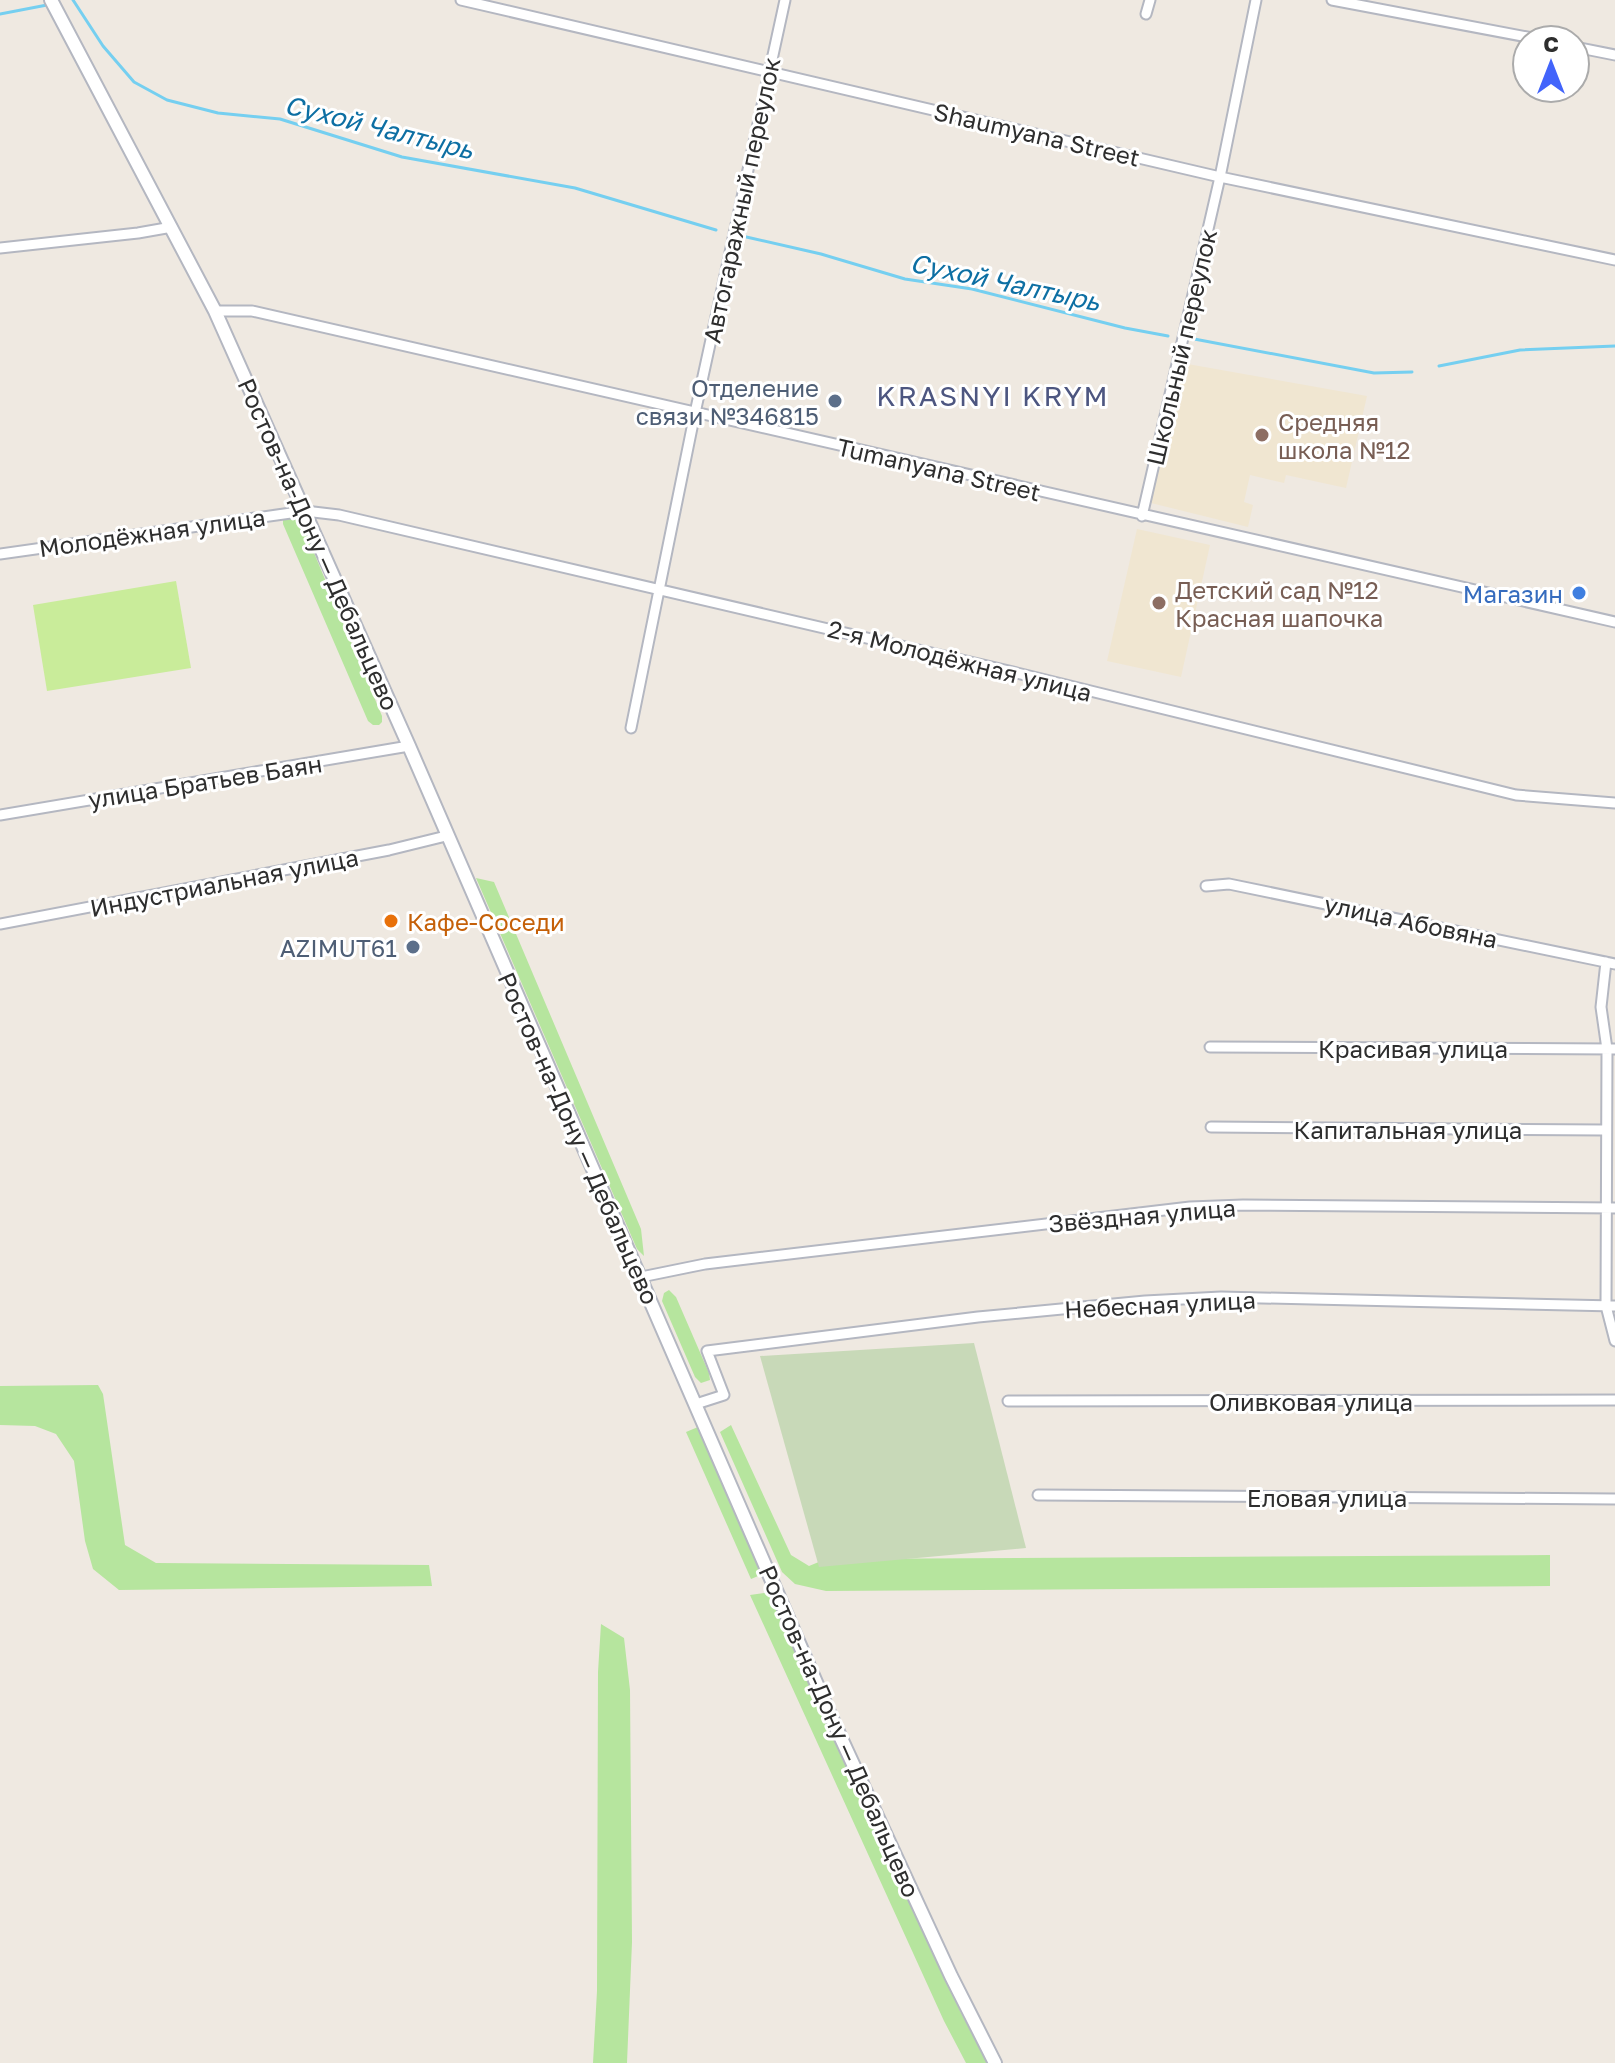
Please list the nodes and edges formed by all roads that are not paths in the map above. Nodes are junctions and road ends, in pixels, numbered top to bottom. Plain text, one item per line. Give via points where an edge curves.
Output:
1 (51, 0) edge
2 (461, 0) edge
3 (785, 0) edge
4 (1150, 0) edge
5 (1256, 0) edge
6 (1332, 0) edge
7 (1146, 14) dead end
8 (1511, 34) edge
9 (1591, 50) edge
10 (1615, 55) edge
11 (769, 72) junction
12 (1220, 177) junction
13 (172, 227) junction
14 (0, 248) edge
15 (1615, 260) edge
16 (215, 311) junction
17 (695, 413) junction
18 (305, 511) junction
19 (1142, 516) junction
20 (0, 554) edge
21 (658, 588) junction
22 (1615, 622) edge
23 (631, 728) dead end
24 (409, 746) junction
25 (1615, 803) edge
26 (0, 815) edge
27 (446, 836) junction
28 (1206, 886) dead end
29 (0, 924) edge
30 (1611, 963) edge
31 (1210, 1047) dead end
32 (1611, 1049) edge
33 (1211, 1127) dead end
34 (1604, 1130) junction
35 (1611, 1208) edge
36 (641, 1277) junction
37 (1610, 1306) edge
38 (1615, 1341) edge
39 (1615, 1400) edge
40 (1008, 1401) dead end
41 (696, 1404) junction
42 (1038, 1495) dead end
43 (1615, 1499) edge
44 (995, 2063) edge

1 - 13 street, Ростов-на-Дону — Дебальцево
2 - 11 street, Shaumyana Street
3 - 11 street, Автогаражный переулок
4 - 7 street
5 - 12 street, Школьный переулок
6 - 8 street
9 - 10 street
11 - 12 street, Shaumyana Street
11 - 17 street, Автогаражный переулок
12 - 15 street, Shaumyana Street
12 - 19 street, Школьный переулок
13 - 14 street
13 - 16 street, Ростов-на-Дону — Дебальцево
16 - 17 street, Tumanyana Street via 252,311
16 - 18 street, Ростов-на-Дону — Дебальцево
17 - 19 street, Tumanyana Street
17 - 21 street, Автогаражный переулок
18 - 20 street, Молодёжная улица
18 - 21 street, 2-я Молодёжная улица
18 - 24 street, Ростов-на-Дону — Дебальцево
19 - 22 street, Tumanyana Street
21 - 23 street, Автогаражный переулок
21 - 25 street, 2-я Молодёжная улица via 1516,795
24 - 26 street, улица Братьев Баян
24 - 27 street, Ростов-на-Дону — Дебальцево
27 - 29 street, Индустриальная улица
27 - 36 street, Ростов-на-Дону — Дебальцево
28 - 30 street, улица Абовяна via 1229,884
30 - 32 street via 1601,1018
31 - 32 street, Красивая улица
32 - 34 street
33 - 34 street, Капитальная улица
34 - 35 street
35 - 36 street, Звёздная улица via 1190,1207 672,1269
35 - 37 street
36 - 41 street, Ростов-на-Дону — Дебальцево
37 - 38 street
37 - 41 street, Небесная улица via 1221,1297 978,1317 707,1351 724,1395
39 - 40 street, Оливковая улица
41 - 44 street, Ростов-на-Дону — Дебальцево via 828,1710
42 - 43 street, Еловая улица

